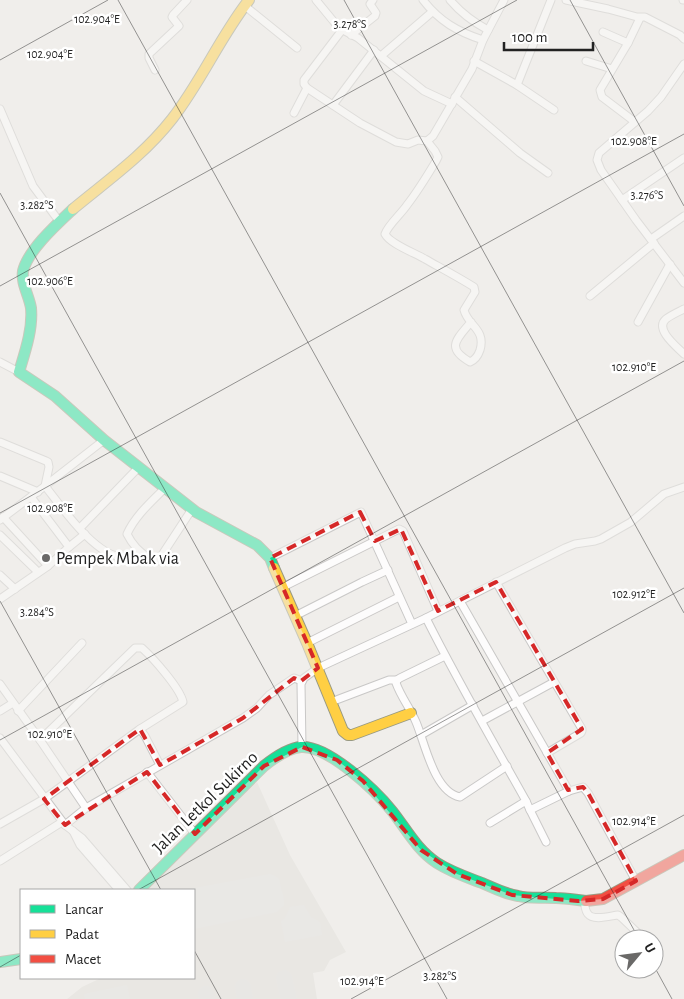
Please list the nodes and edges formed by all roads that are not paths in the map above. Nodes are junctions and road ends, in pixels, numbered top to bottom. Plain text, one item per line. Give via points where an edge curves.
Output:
1 (187, 0) edge
2 (318, 0) edge
3 (373, 0) edge
4 (423, 0) edge
5 (450, 0) edge
6 (504, 0) edge
7 (551, 0) edge
8 (566, 0) edge
9 (576, 1) edge
10 (247, 3) edge
11 (432, 12) junction
12 (640, 18) junction
13 (342, 30) junction
14 (488, 30) junction
15 (603, 32) dead end
16 (351, 35) junction
17 (684, 39) edge
18 (483, 40) junction
19 (628, 43) junction
20 (297, 48) dead end
21 (374, 50) junction
22 (381, 56) junction
23 (474, 61) junction
24 (586, 61) dead end
25 (684, 64) edge
26 (612, 68) junction
27 (155, 70) dead end
28 (517, 85) junction
29 (307, 88) junction
30 (454, 101) junction
31 (333, 105) junction
32 (0, 109) edge
33 (554, 110) dead end
34 (294, 113) dead end
35 (635, 122) junction
36 (427, 141) junction
37 (684, 158) edge
38 (548, 173) dead end
39 (622, 200) junction
40 (684, 216) edge
41 (60, 221) junction
42 (652, 241) junction
43 (670, 264) junction
44 (684, 284) edge
45 (590, 296) dead end
46 (684, 309) edge
47 (471, 322) junction
48 (638, 322) dead end
49 (684, 354) edge
50 (0, 362) edge
51 (20, 372) junction
52 (104, 440) junction
53 (0, 442) edge
54 (139, 467) junction
55 (0, 476) edge
56 (45, 486) junction
57 (684, 487) edge
58 (165, 488) junction
59 (38, 492) junction
60 (31, 497) junction
61 (192, 509) junction
62 (0, 510) edge
63 (4, 517) edge
64 (82, 531) junction
65 (0, 535) edge
66 (375, 541) junction
67 (69, 547) junction
68 (137, 550) junction
69 (270, 558) junction
70 (48, 566) junction
71 (388, 570) junction
72 (38, 572) junction
73 (0, 575) edge
74 (496, 582) junction
75 (283, 588) junction
76 (15, 589) junction
77 (400, 597) junction
78 (0, 599) edge
79 (460, 600) junction
80 (438, 611) junction
81 (295, 616) junction
82 (426, 618) junction
83 (412, 624) junction
84 (82, 643) dead end
85 (307, 643) junction
86 (445, 656) junction
87 (318, 668) junction
88 (397, 680) junction
89 (302, 681) junction
90 (554, 682) junction
91 (0, 684) edge
92 (331, 702) junction
93 (518, 702) junction
94 (12, 703) junction
95 (473, 705) junction
96 (0, 711) edge
97 (18, 711) junction
98 (412, 713) junction
99 (482, 721) junction
100 (140, 729) junction
101 (421, 736) junction
102 (0, 738) edge
103 (40, 740) junction
104 (302, 747) junction
105 (547, 753) junction
106 (160, 766) junction
107 (507, 766) junction
108 (147, 772) junction
109 (69, 782) junction
110 (569, 791) junction
111 (44, 799) junction
112 (526, 801) junction
113 (86, 808) junction
114 (530, 810) junction
115 (490, 822) dead end
116 (0, 824) edge
117 (64, 824) junction
118 (72, 831) junction
119 (195, 834) junction
120 (546, 842) dead end
121 (0, 850) edge
122 (684, 855) edge
123 (3, 859) edge
124 (636, 881) junction
125 (118, 889) edge
126 (126, 889) edge
127 (140, 889) edge
128 (584, 901) junction
129 (634, 929) edge
130 (20, 959) edge
131 (0, 962) edge

1 - 27 street via 172,17 179,26 149,54
2 - 13 street
3 - 16 street via 370,4 375,16
4 - 11 street
5 - 14 street via 461,13
6 - 14 street
7 - 28 street
8 - 9 street
9 - 12 street
10 - 20 street
10 - 41 street via 163,130 150,145
11 - 18 street via 457,30
11 - 22 street
12 - 17 street via 645,17
12 - 19 street
13 - 16 street
13 - 29 street via 304,80
14 - 18 street
15 - 19 street
16 - 21 street
18 - 23 street
19 - 26 street
21 - 22 street
21 - 31 street
22 - 30 street via 424,91
23 - 28 street
23 - 30 street
24 - 26 street
25 - 35 street via 661,97
26 - 35 street via 600,88 601,95
28 - 33 street
29 - 31 street
29 - 34 street
30 - 36 street
30 - 38 street
31 - 36 street via 396,142
32 - 41 street via 33,186
35 - 39 street via 597,158 600,170
36 - 47 street via 438,157 420,188 385,234 392,242 474,287 475,292 464,310
37 - 39 street
39 - 42 street
40 - 42 street
41 - 51 street via 36,248 23,270 22,281 31,322
42 - 43 street
42 - 45 street
43 - 44 street
43 - 48 street
46 - 49 street via 662,325
47 - 47 street via 482,340 476,358 470,362 455,349 457,339
50 - 51 street
51 - 52 street via 55,396
52 - 54 street
52 - 56 street
53 - 56 street via 48,462
54 - 58 street
54 - 64 street
55 - 59 street
56 - 59 street
56 - 64 street
57 - 74 street via 664,494 631,522 601,539 574,544
58 - 61 street
58 - 68 street via 129,529 127,534
59 - 60 street
60 - 63 street
60 - 67 street
61 - 68 street via 158,561 152,561
61 - 69 street via 257,545
62 - 63 street
63 - 70 street
64 - 67 street
64 - 68 street via 113,556 126,557
65 - 72 street
66 - 69 street via 360,512
66 - 71 street
66 - 75 street
66 - 80 street via 402,529
67 - 70 street
69 - 75 street
70 - 72 street
71 - 77 street
71 - 81 street
72 - 76 street
73 - 76 street
74 - 79 street
74 - 90 street
75 - 81 street
76 - 78 street
77 - 83 street
77 - 85 street
79 - 80 street
79 - 93 street
80 - 82 street
81 - 85 street
82 - 83 street
82 - 86 street
83 - 87 street
84 - 97 street
85 - 87 street
86 - 88 street
86 - 95 street
87 - 89 street
87 - 92 street
88 - 92 street via 389,680
88 - 98 street
89 - 104 street
89 - 106 street via 294,678 243,718
90 - 93 street
90 - 105 street via 582,731
91 - 94 street
92 - 98 street via 343,731 348,735
93 - 99 street
93 - 105 street
94 - 96 street
94 - 97 street
95 - 99 street
95 - 101 street
97 - 103 street
98 - 101 street
99 - 107 street
100 - 103 street via 183,702 148,653 142,648 135,648
100 - 106 street
100 - 109 street
101 - 107 street via 439,780 457,796 462,796
102 - 111 street
103 - 109 street
104 - 119 street, Jalan Letkol Sukirno via 282,754 264,766
104 - 128 street via 312,748 337,760 363,781 391,810 421,850 441,866 512,895
105 - 110 street
106 - 108 street
107 - 112 street
108 - 113 street
108 - 119 street
109 - 111 street
109 - 113 street
110 - 114 street
110 - 124 street via 583,787 588,793
111 - 116 street
111 - 117 street
112 - 114 street
112 - 115 street
113 - 117 street
114 - 120 street
117 - 118 street
117 - 123 street
118 - 125 street
118 - 126 street via 82,838
119 - 127 street, Jalan Letkol Sukirno
121 - 123 street
122 - 124 street
124 - 128 street via 603,898
128 - 129 street via 586,911 593,918 618,915
130 - 131 street

